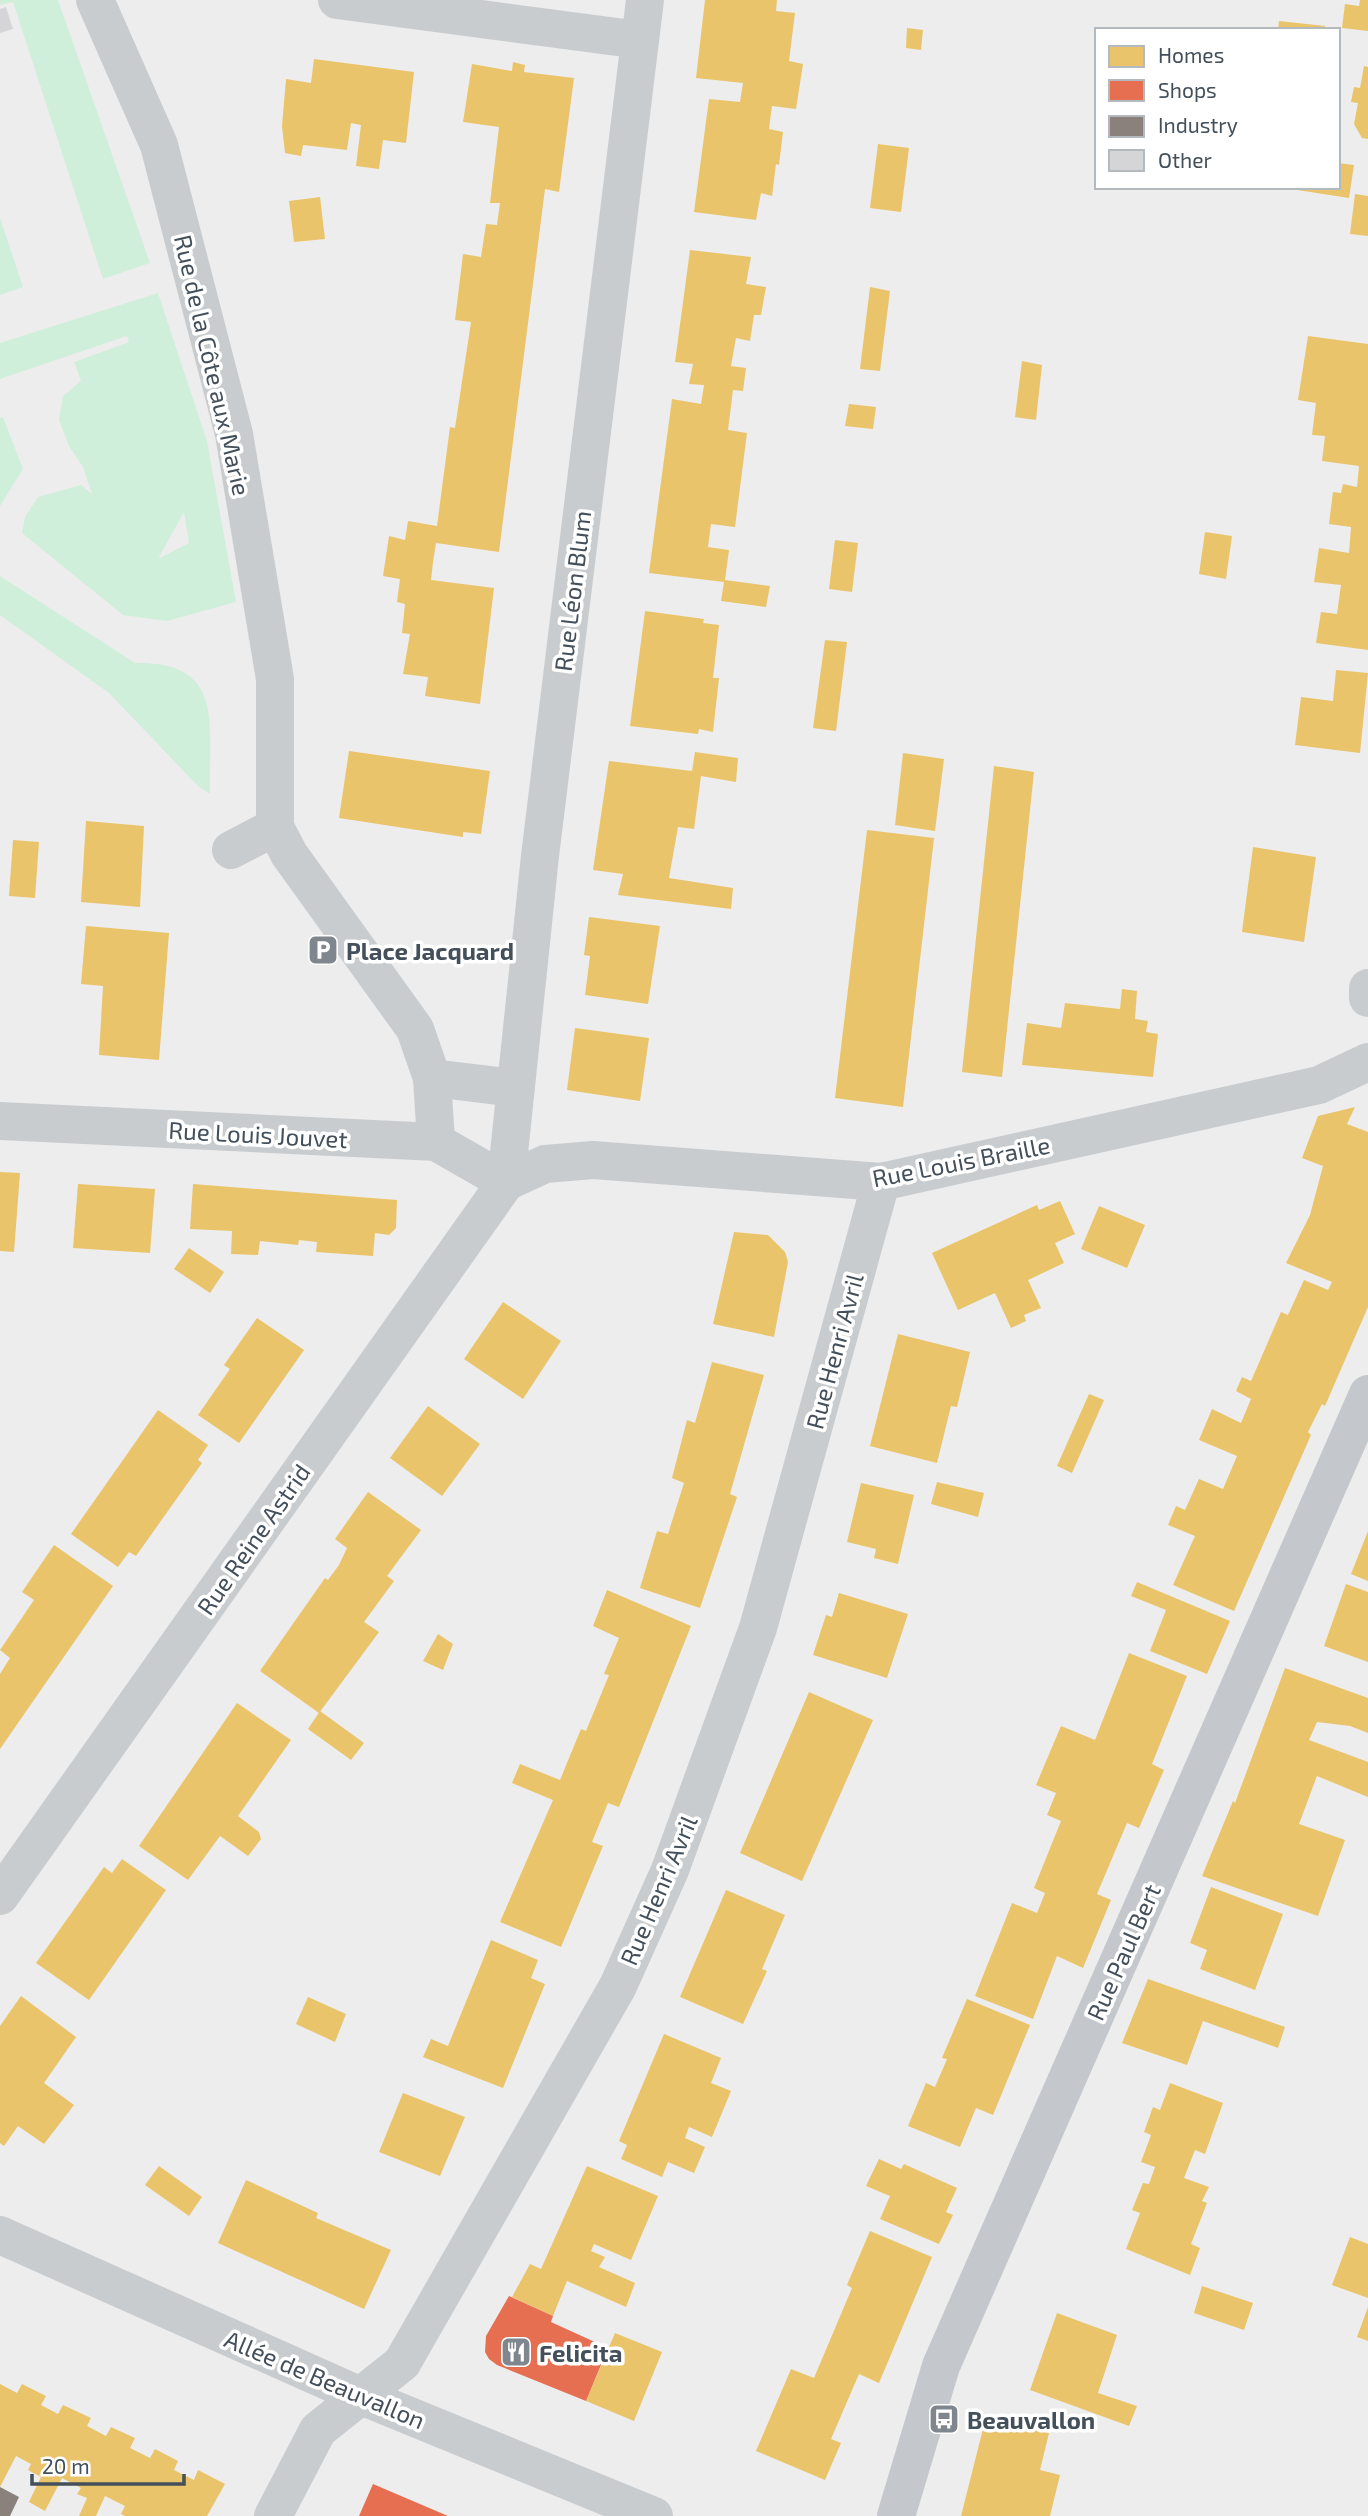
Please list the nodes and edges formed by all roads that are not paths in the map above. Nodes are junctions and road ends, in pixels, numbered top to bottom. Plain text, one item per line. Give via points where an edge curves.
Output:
1 (95, 0) edge
2 (337, 0) edge
3 (645, 0) edge
4 (640, 40) junction
5 (275, 827) junction
6 (232, 850) dead end
7 (1368, 988) edge
8 (1368, 998) edge
9 (1368, 1062) edge
10 (432, 1078) junction
11 (515, 1088) junction
12 (0, 1121) edge
13 (436, 1142) junction
14 (506, 1182) junction
15 (881, 1182) junction
16 (1368, 1394) edge
17 (1358, 1444) edge
18 (0, 1896) edge
19 (0, 2235) edge
20 (361, 2396) junction
21 (273, 2516) edge
22 (654, 2516) edge
23 (896, 2516) edge

1 - 5 street, Rue de la Côte aux Marie via 159,145 234,434 275,679
2 - 4 street
3 - 4 street, Rue Léon Blum
4 - 11 street, Rue Léon Blum
5 - 6 street
5 - 10 street via 289,854 415,1029
7 - 8 street
9 - 15 street, Rue Louis Braille via 1319,1085
10 - 11 street
10 - 13 street
11 - 14 street, Rue Léon Blum
12 - 13 street, Rue Louis Jouvet
13 - 14 street, Rue Louis Jouvet
14 - 15 street, Rue Louis Braille via 545,1164 593,1160
14 - 18 street, Rue Reine Astrid
15 - 20 street, Rue Henri Avril via 758,1628 670,1871 618,1986 402,2363
16 - 17 main road, Rue Paul Bert
17 - 23 main road, Rue Paul Bert via 941,2366
19 - 20 street, Allée de Beauvallon
20 - 21 street, Rue Henri Avril via 318,2430
20 - 22 street, Allée de Beauvallon

